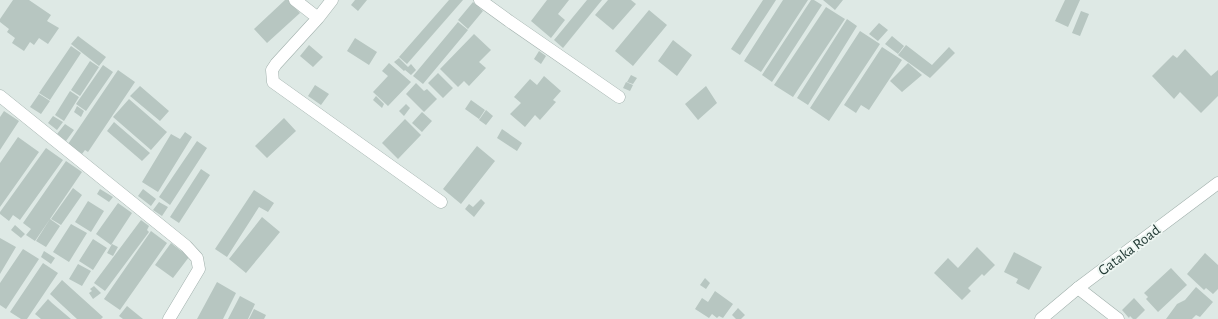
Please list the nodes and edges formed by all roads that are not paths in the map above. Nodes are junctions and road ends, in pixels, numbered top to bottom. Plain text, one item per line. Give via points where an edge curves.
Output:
1 (295, 0) edge
2 (332, 0) edge
3 (480, 0) edge
4 (318, 18) junction
5 (0, 96) edge
6 (619, 97) dead end
7 (1218, 183) edge
8 (441, 202) dead end
9 (1078, 288) junction
10 (169, 319) edge
11 (1041, 319) edge
12 (1118, 319) edge

1 - 4 street
2 - 4 street
3 - 6 street via 508,22
4 - 8 street via 276,64 272,70 273,82
5 - 10 street via 186,246 197,258 199,269
7 - 9 street, Gataka Road
9 - 11 street, Gataka Road
9 - 12 street

